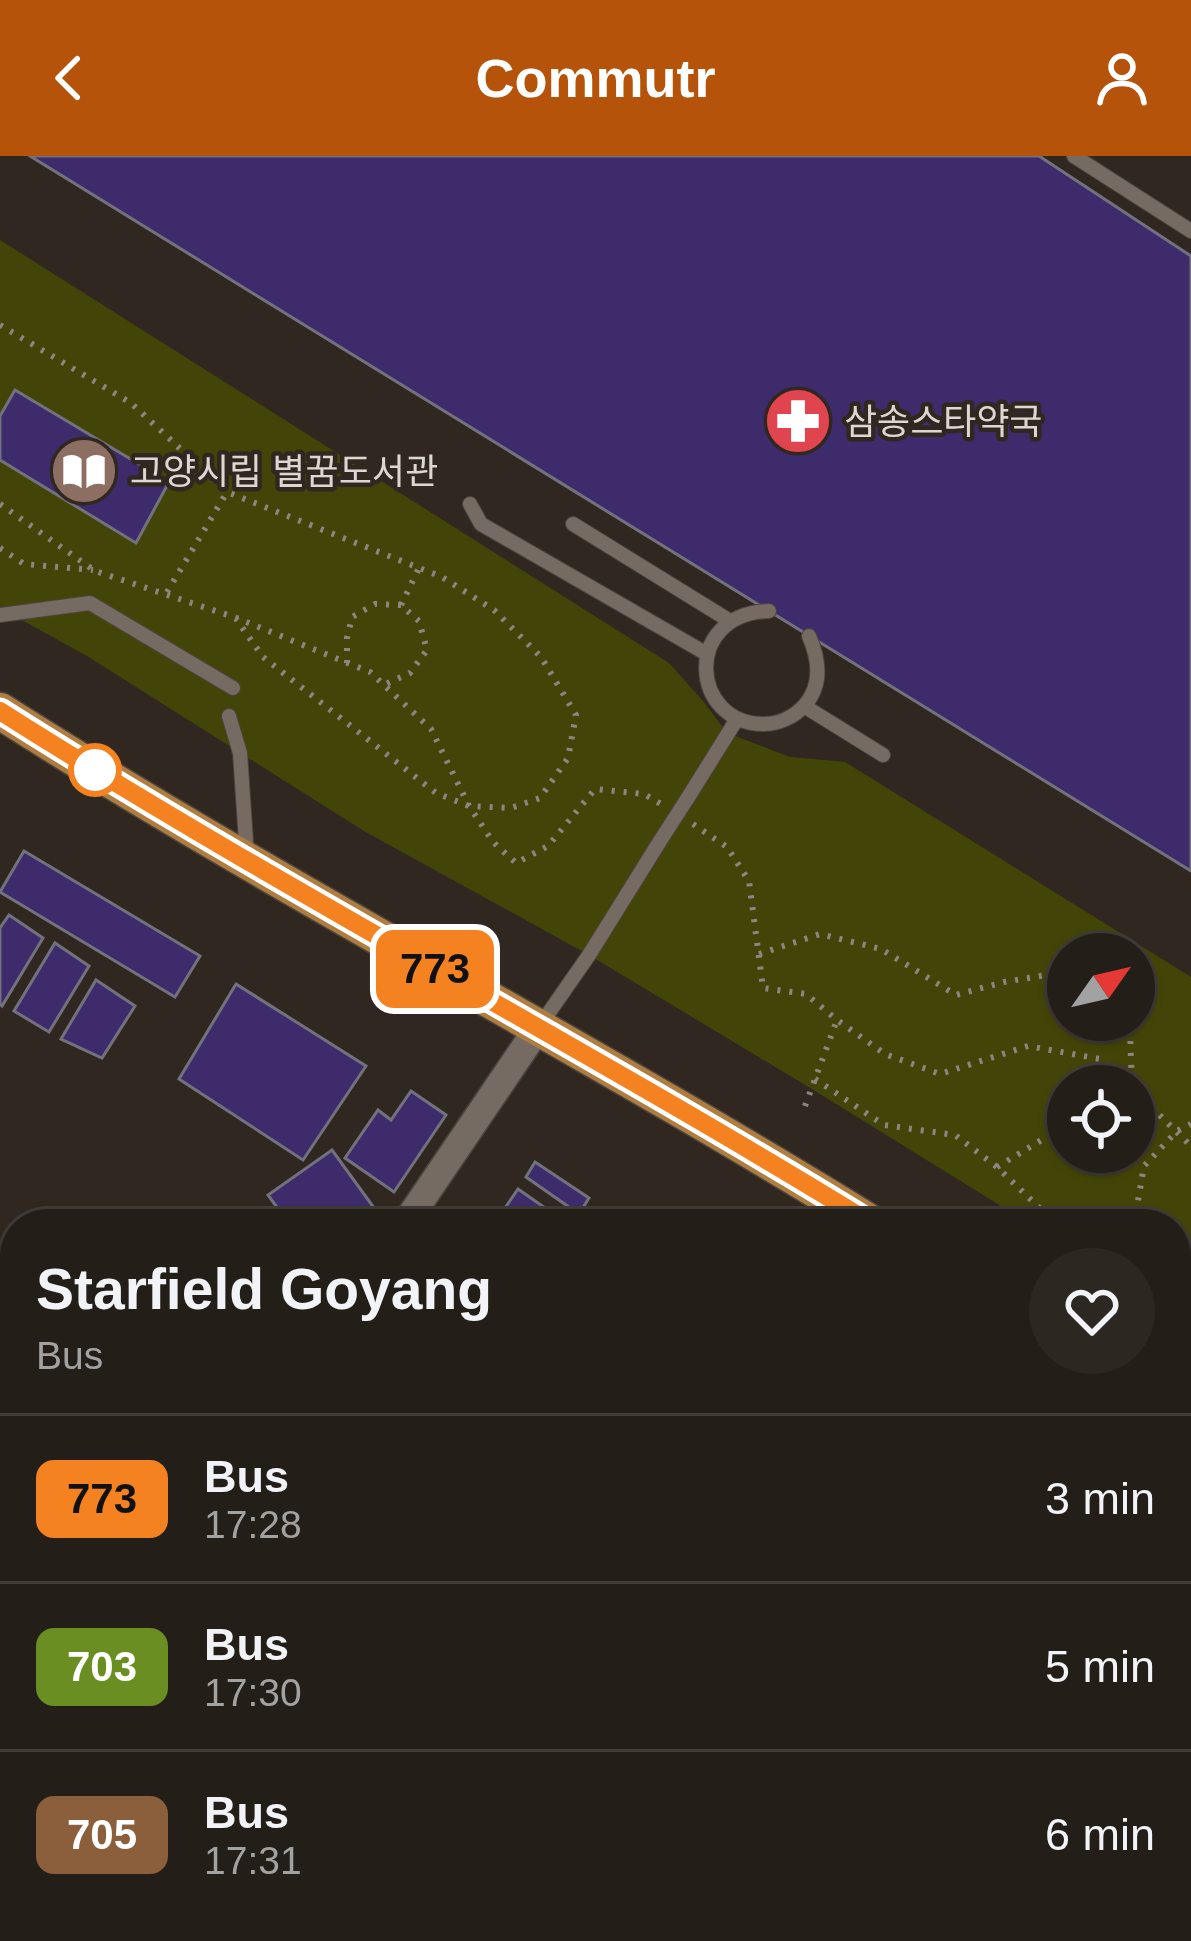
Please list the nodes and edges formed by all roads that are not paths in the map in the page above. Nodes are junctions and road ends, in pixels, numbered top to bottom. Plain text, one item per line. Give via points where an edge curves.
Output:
1 (1074, 156) edge
2 (1191, 231) edge
3 (470, 504) dead end
4 (573, 524) dead end
5 (769, 611) dead end
6 (0, 615) edge
7 (730, 621) junction
8 (809, 636) dead end
9 (707, 654) junction
10 (232, 688) dead end
11 (804, 706) junction
12 (0, 711) edge
13 (229, 716) dead end
14 (737, 719) junction
15 (884, 755) dead end
16 (247, 861) junction
17 (538, 1028) junction
18 (415, 1209) edge
19 (848, 1209) edge

1 - 2 lane
3 - 9 lane via 481,524
4 - 7 lane
5 - 7 lane
6 - 10 lane via 90,602
7 - 9 lane
8 - 11 lane via 818,673
9 - 14 lane via 717,702
11 - 14 lane via 773,724
11 - 15 lane
12 - 16 main road
13 - 16 lane via 240,753
14 - 17 lane, bridge
16 - 17 main road
17 - 18 street
17 - 19 main road

